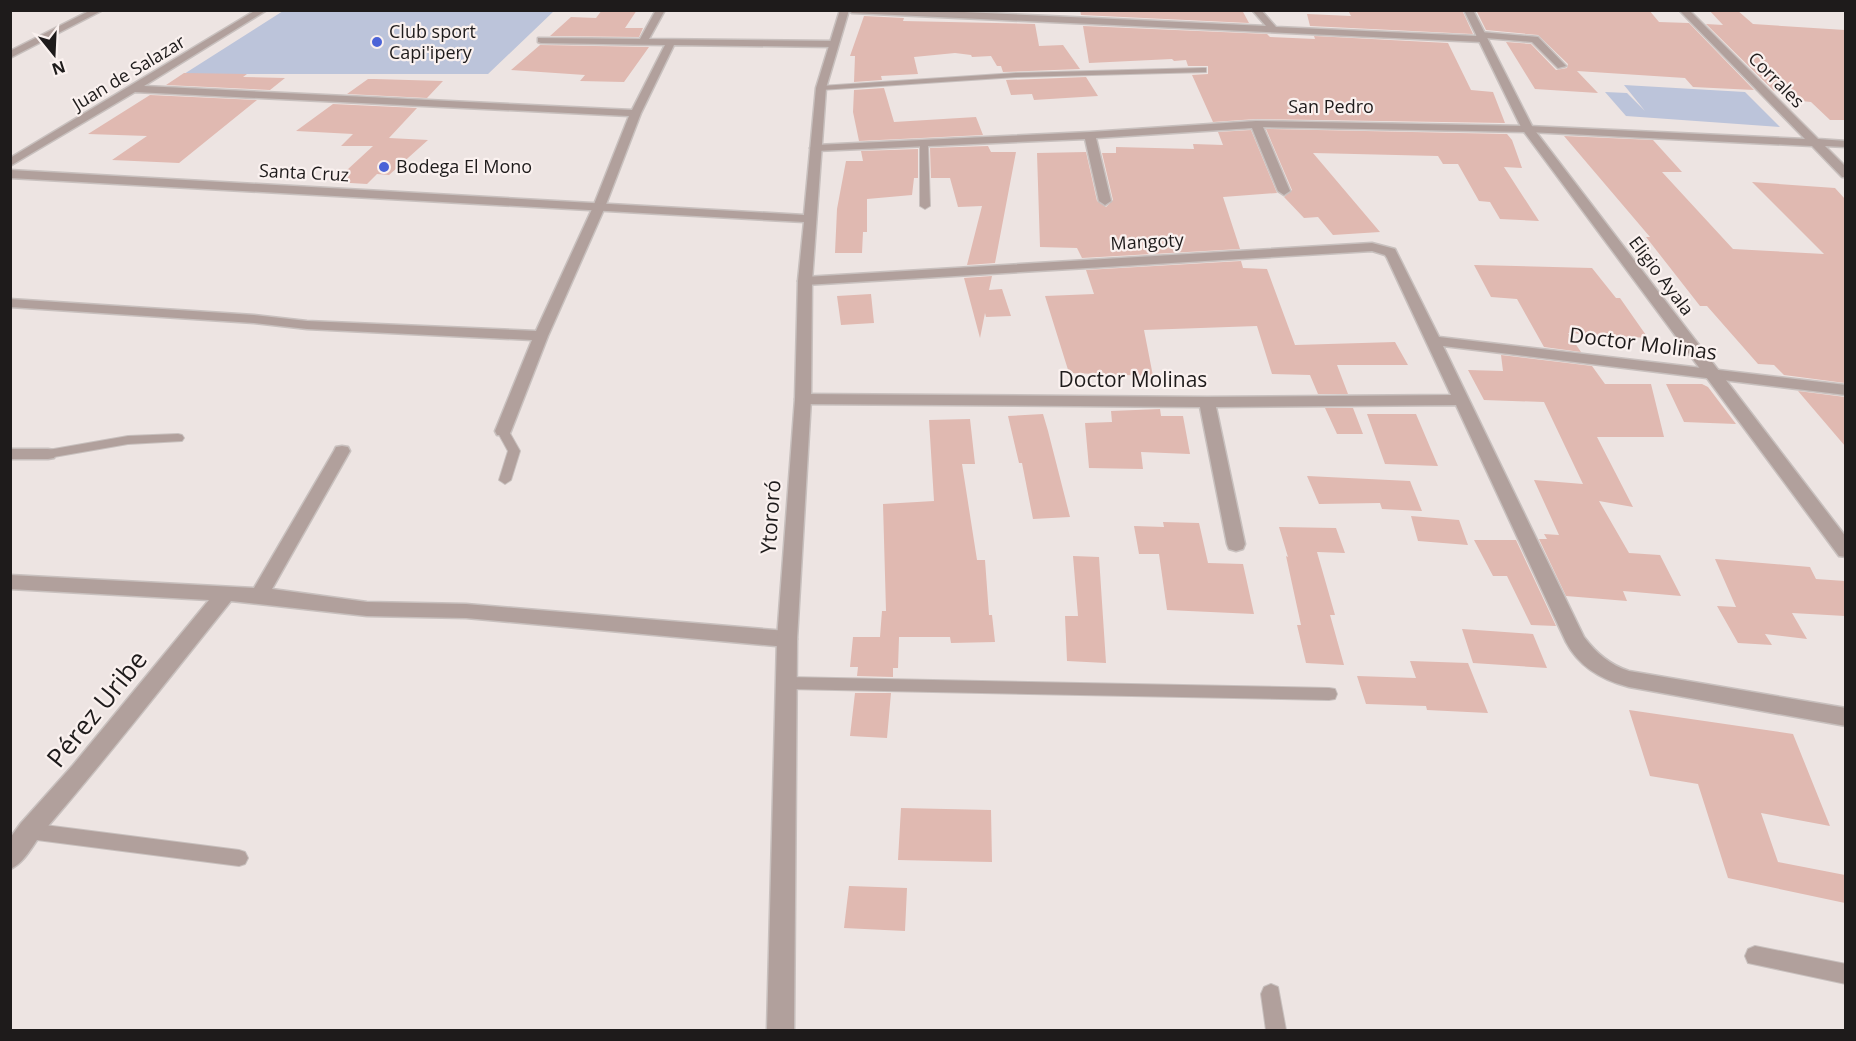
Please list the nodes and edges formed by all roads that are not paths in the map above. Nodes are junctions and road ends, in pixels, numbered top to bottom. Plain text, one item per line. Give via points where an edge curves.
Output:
1 (99, 10) edge
2 (263, 10) edge
3 (661, 10) edge
4 (844, 10) edge
5 (852, 10) edge
6 (1051, 10) edge
7 (1256, 10) edge
8 (1468, 10) edge
9 (1683, 10) edge
10 (1054, 20) junction
11 (1273, 29) junction
12 (1481, 37) junction
13 (541, 40) dead end
14 (643, 41) junction
15 (671, 41) junction
16 (833, 44) junction
17 (10, 55) edge
18 (1561, 66) dead end
19 (1203, 70) dead end
20 (821, 88) junction
21 (136, 89) junction
22 (636, 113) junction
23 (1256, 124) junction
24 (1527, 129) junction
25 (1090, 135) junction
26 (1814, 142) junction
27 (924, 144) junction
28 (1845, 144) edge
29 (816, 148) junction
30 (10, 163) edge
31 (10, 174) edge
32 (1845, 174) edge
33 (1284, 191) dead end
34 (1105, 201) dead end
35 (925, 206) dead end
36 (599, 207) junction
37 (812, 219) junction
38 (805, 281) junction
39 (10, 303) edge
40 (541, 336) junction
41 (1435, 341) junction
42 (1711, 373) junction
43 (1845, 390) edge
44 (803, 399) junction
45 (1463, 400) junction
46 (1207, 402) junction
47 (503, 431) joint
48 (178, 438) dead end
49 (342, 451) dead end
50 (10, 454) edge
51 (48, 454) joint
52 (505, 480) dead end
53 (1236, 544) dead end
54 (1845, 551) edge
55 (10, 582) edge
56 (225, 594) junction
57 (259, 595) junction
58 (787, 639) junction
59 (787, 683) junction
60 (1329, 694) dead end
61 (1845, 717) edge
62 (28, 831) junction
63 (10, 858) edge
64 (239, 858) dead end
65 (1755, 956) dead end
66 (1845, 974) edge
67 (1271, 994) dead end
68 (780, 1030) edge
69 (1276, 1030) edge

1 - 17 street
2 - 21 street, Juan de Salazar
3 - 14 street
4 - 16 street, Ytororó
5 - 10 street
6 - 10 street
7 - 11 street
8 - 12 street, Eligio Ayala
9 - 26 street, Corrales
10 - 11 street
11 - 12 street
12 - 18 street via 1532,38
12 - 24 street, Eligio Ayala
13 - 14 street
14 - 15 street
15 - 16 street
15 - 22 street
16 - 20 street, Ytororó
19 - 20 lane via 1016,75
20 - 29 street, Ytororó
21 - 22 street
21 - 30 street, Juan de Salazar
22 - 36 street
23 - 24 street, San Pedro
23 - 25 street, San Pedro
23 - 33 street
24 - 26 street, San Pedro
24 - 42 street, Eligio Ayala
25 - 27 street, San Pedro
25 - 34 street
26 - 28 street, San Pedro
26 - 32 street, Corrales
27 - 29 street, San Pedro
27 - 35 lane
29 - 37 street, Ytororó
31 - 36 street, Santa Cruz
36 - 37 street, Santa Cruz
36 - 40 street
37 - 38 street, Ytororó
38 - 41 street, Mangoty via 1372,247 1390,252
38 - 44 street, Ytororó
39 - 40 street via 307,325
40 - 47 street
41 - 42 street, Doctor Molinas
41 - 45 street, Mangoty
42 - 43 street, Doctor Molinas
42 - 54 street, Eligio Ayala
44 - 46 street, Doctor Molinas
44 - 58 street, Ytororó
45 - 46 street, Doctor Molinas
45 - 61 street, Mangoty via 1576,642 1589,659 1608,674 1629,679
46 - 53 street
47 - 52 lane via 514,451
48 - 51 lane via 128,440
49 - 57 street
50 - 51 street
55 - 56 street
56 - 57 street
56 - 62 street, Pérez Uribe via 81,772
57 - 58 street via 367,609 466,611
58 - 59 street, Ytororó
59 - 60 lane
59 - 68 street, Ytororó
62 - 63 street, Pérez Uribe
62 - 64 lane
65 - 66 lane
67 - 69 lane

